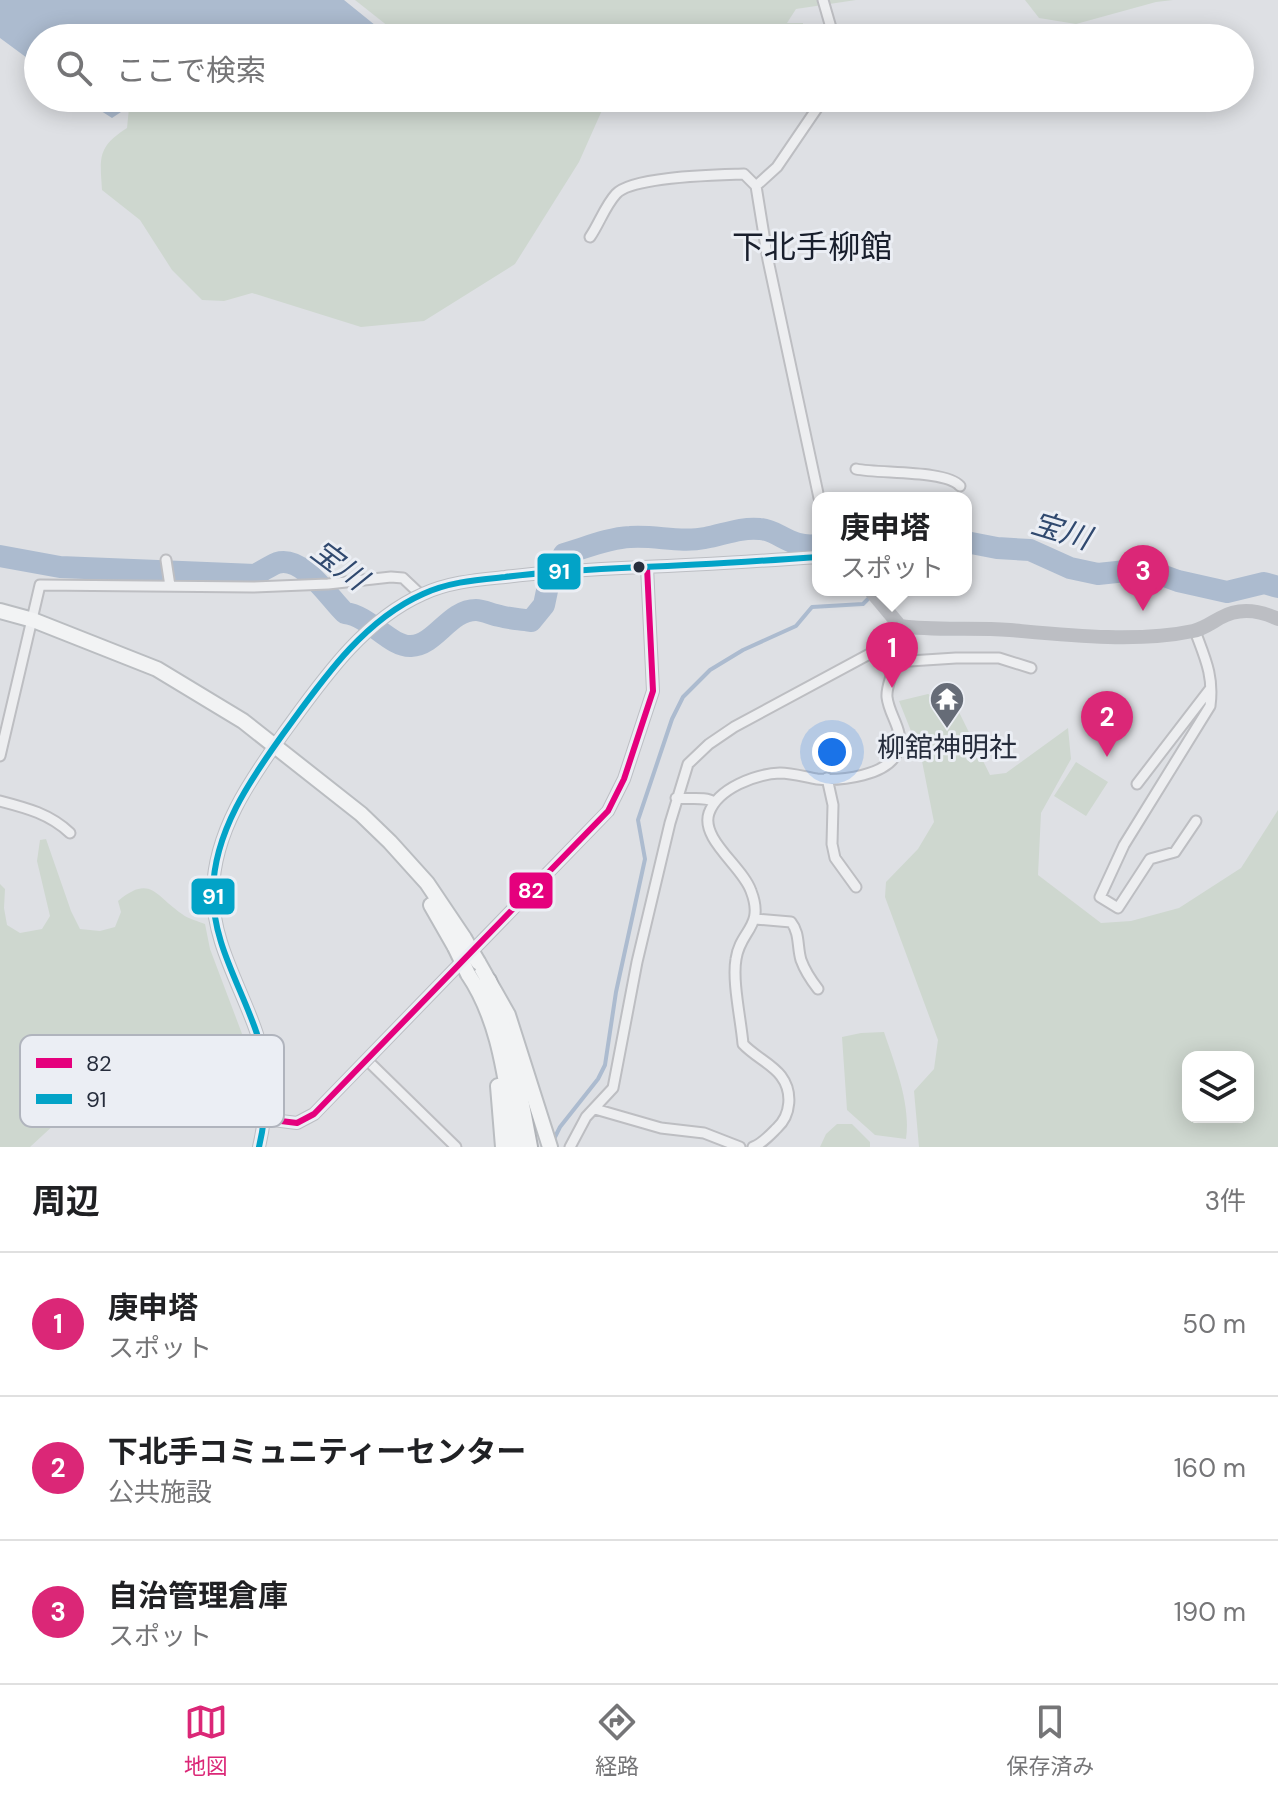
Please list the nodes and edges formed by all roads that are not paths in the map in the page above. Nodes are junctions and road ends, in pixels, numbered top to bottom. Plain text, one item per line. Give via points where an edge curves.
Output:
1 (823, 0) edge
2 (830, 24) edge
3 (814, 112) edge
4 (756, 186) junction
5 (590, 237) dead end
6 (856, 469) dead end
7 (960, 486) dead end
8 (818, 492) edge
9 (812, 557) edge
10 (166, 560) dead end
11 (647, 567) junction
12 (170, 586) junction
13 (421, 595) junction
14 (875, 596) edge
15 (0, 611) edge
16 (1278, 619) edge
17 (33, 620) junction
18 (900, 626) junction
19 (1195, 631) junction
20 (888, 644) junction
21 (894, 662) junction
22 (1031, 668) dead end
23 (1213, 686) junction
24 (275, 745) junction
25 (0, 756) edge
26 (827, 778) junction
27 (1137, 784) dead end
28 (676, 798) junction
29 (0, 801) edge
30 (714, 802) junction
31 (1196, 821) dead end
32 (70, 833) dead end
33 (856, 887) dead end
34 (755, 919) junction
35 (473, 968) junction
36 (488, 981) junction
37 (818, 989) dead end
38 (256, 1035) edge
39 (367, 1060) junction
40 (595, 1109) junction
41 (284, 1123) edge
42 (519, 1126) junction
43 (263, 1127) edge
44 (508, 1145) edge
45 (259, 1147) edge
46 (456, 1147) edge
47 (529, 1147) edge
48 (550, 1147) edge
49 (570, 1147) edge
50 (740, 1147) edge
51 (753, 1147) edge

1 - 2 street
3 - 4 street via 777,167
4 - 5 street via 744,174 636,184 617,192
4 - 8 street
6 - 7 street via 915,474
9 - 11 street
10 - 12 street
11 - 13 street via 456,582
11 - 39 street via 653,691 608,811
12 - 13 street via 403,578
12 - 17 street via 40,585
13 - 24 street via 357,641
14 - 18 street
15 - 17 main road
16 - 19 street via 1241,610
17 - 24 main road via 157,669
17 - 25 street
18 - 19 street via 1049,636
18 - 20 street
19 - 23 street
20 - 21 street
20 - 28 street via 709,744 688,764
21 - 22 street via 999,658
21 - 26 street via 887,700 898,730 898,751 879,770
23 - 27 street
23 - 31 street via 1210,706 1124,845 1100,897 1118,908 1150,859 1175,852
24 - 35 main road, bridge via 335,792 419,889
24 - 38 street via 230,820 214,873 215,918
26 - 30 street via 782,773 756,777
26 - 33 street via 835,858
28 - 30 street
28 - 40 street via 613,1088
29 - 32 street via 36,810
30 - 34 street via 707,817 711,835 751,890
34 - 37 street via 791,922 800,958
34 - 51 street via 736,956 743,1044 781,1075 789,1107 781,1124
35 - 36 main road
35 - 42 main road
35 - 44 main road
36 - 42 highway via 513,1062
36 - 48 main road via 508,1015
39 - 41 street via 304,1121
39 - 46 street
40 - 49 street
40 - 50 street via 661,1128 704,1133
42 - 44 main road
42 - 47 highway
43 - 45 street

